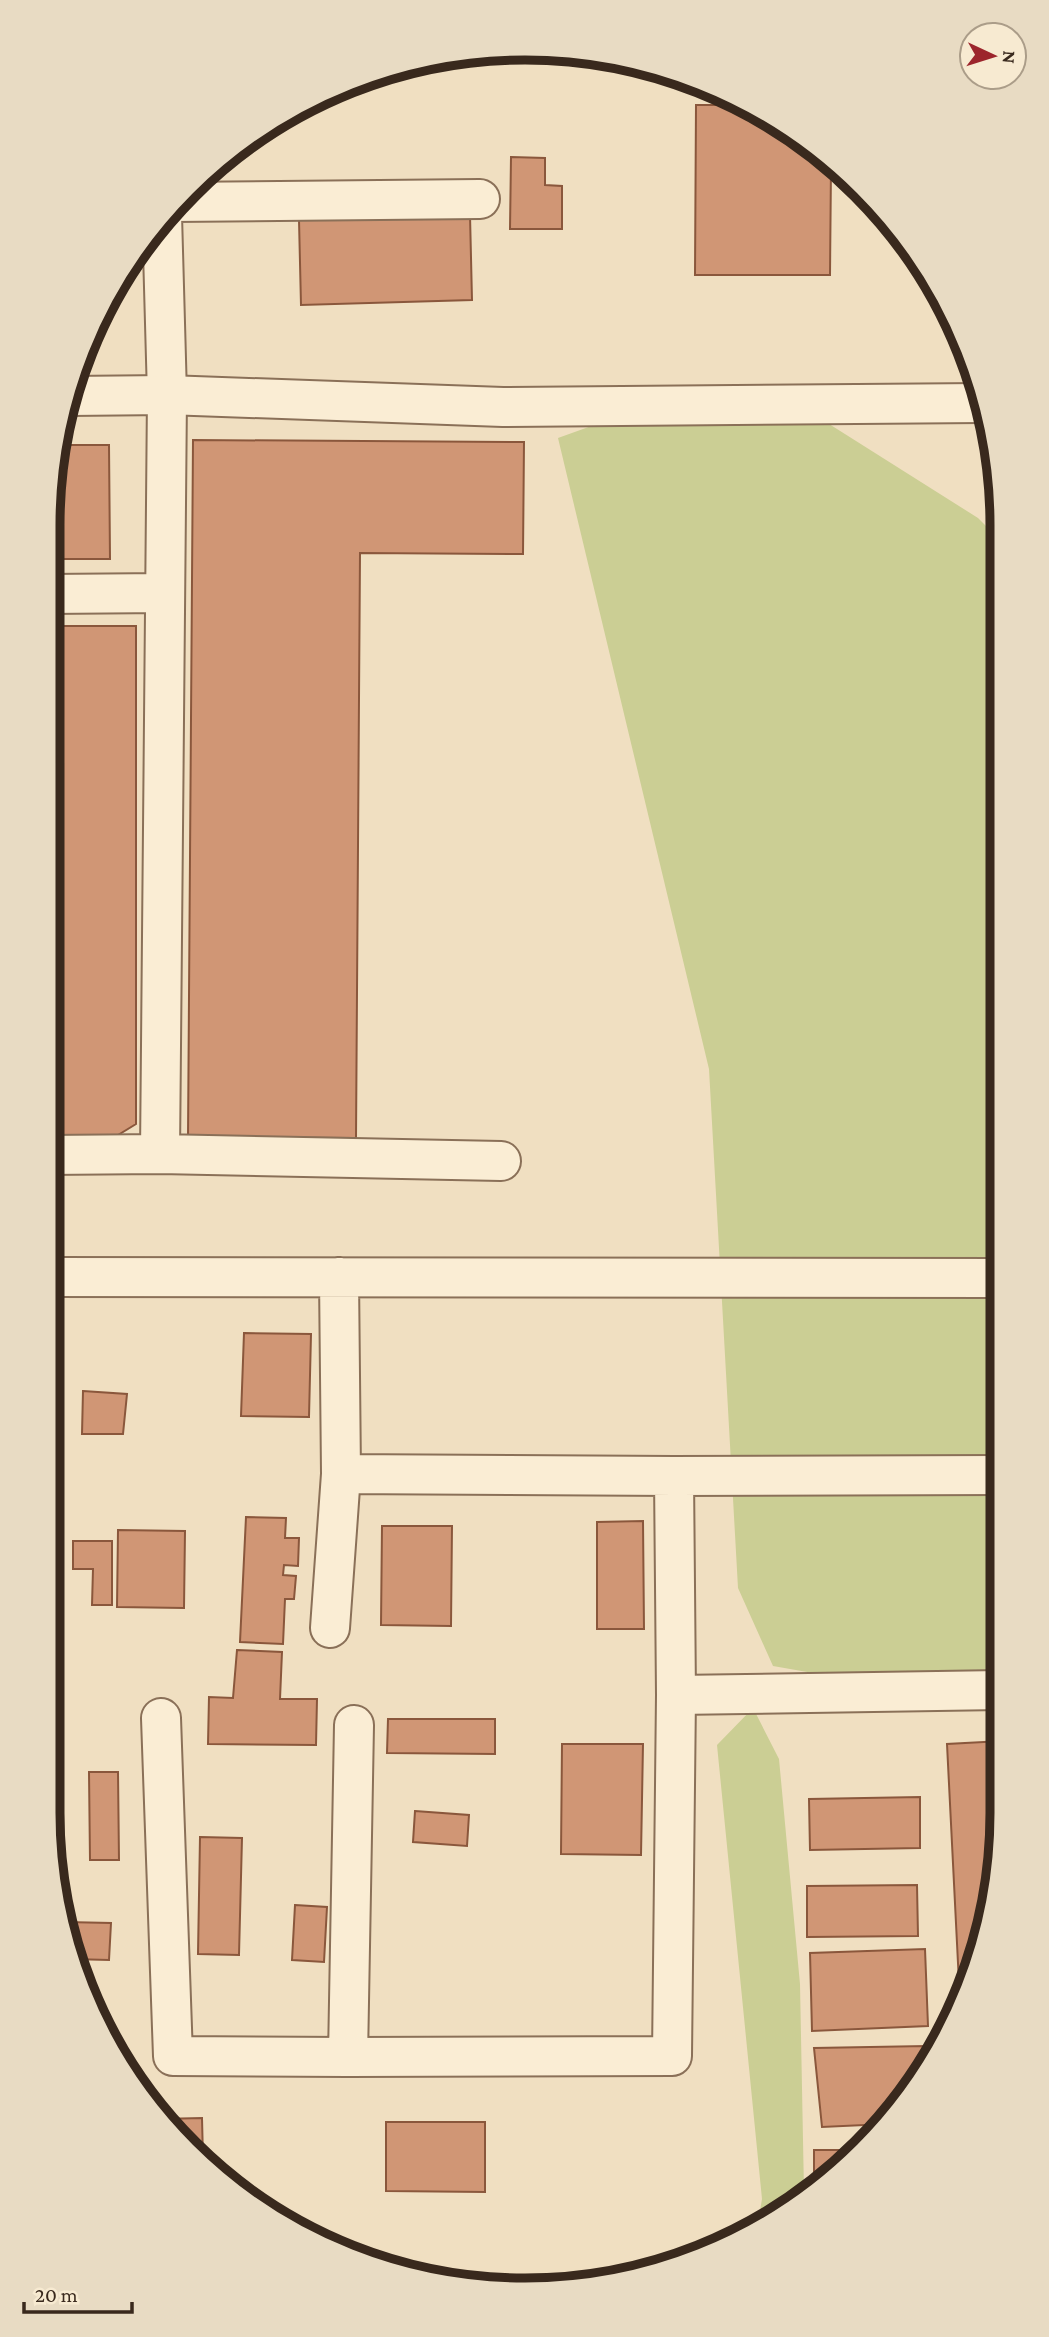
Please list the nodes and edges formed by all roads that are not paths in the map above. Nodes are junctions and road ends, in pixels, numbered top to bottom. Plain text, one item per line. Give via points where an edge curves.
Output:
1 (480, 199) dead end
2 (190, 202) edge
3 (163, 233) edge
4 (167, 395) junction
5 (78, 396) edge
6 (974, 403) edge
7 (165, 593) junction
8 (60, 594) edge
9 (160, 1154) junction
10 (60, 1155) edge
11 (501, 1161) dead end
12 (60, 1277) edge
13 (339, 1277) junction
14 (990, 1278) edge
15 (341, 1474) junction
16 (990, 1475) edge
17 (674, 1476) junction
18 (330, 1628) dead end
19 (990, 1690) edge
20 (676, 1695) junction
21 (161, 1718) dead end
22 (354, 1726) dead end
23 (348, 2057) junction

1 - 2 street
3 - 4 street
4 - 5 street
4 - 6 street via 503,407
4 - 7 street
7 - 8 street
7 - 9 street
9 - 10 street
9 - 11 street
12 - 13 street
13 - 14 street
13 - 15 street
15 - 17 street
15 - 18 street
16 - 17 street
17 - 20 street
19 - 20 street
20 - 23 street via 671,2056
21 - 23 street via 173,2056
22 - 23 street

